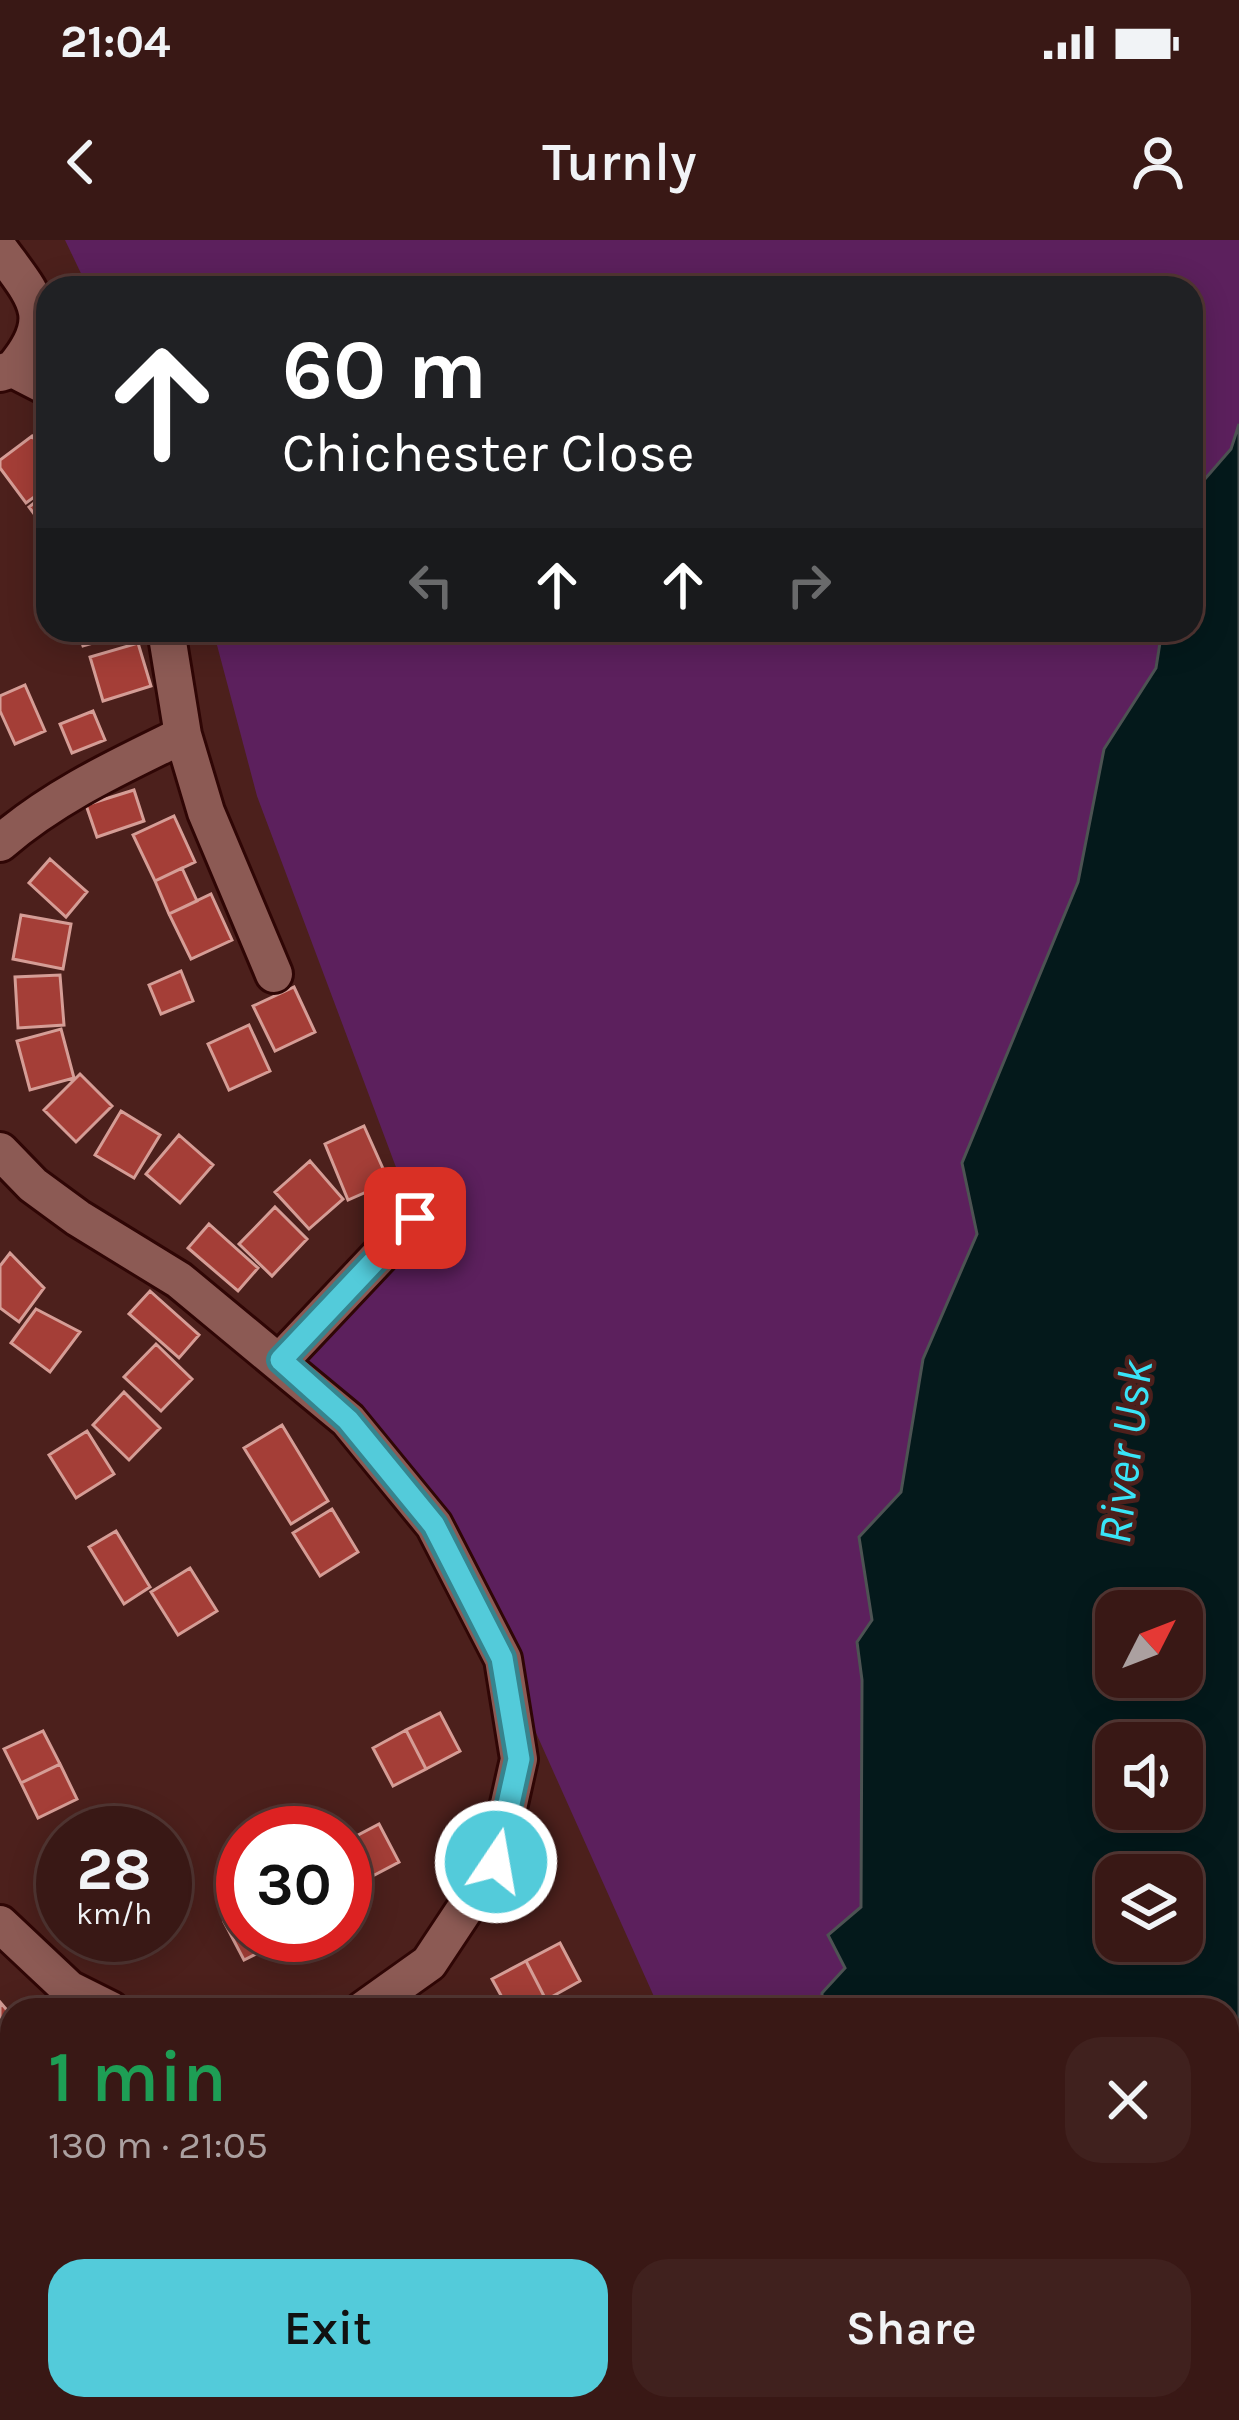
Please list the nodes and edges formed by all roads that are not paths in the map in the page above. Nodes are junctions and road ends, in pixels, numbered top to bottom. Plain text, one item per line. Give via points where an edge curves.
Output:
1 (0, 250) edge
2 (36, 307) edge
3 (36, 333) edge
4 (6, 371) edge
5 (36, 382) edge
6 (168, 642) edge
7 (183, 735) junction
8 (0, 842) edge
9 (274, 974) dead end
10 (0, 1151) edge
11 (415, 1218) dead end
12 (281, 1360) junction
13 (0, 1924) edge
14 (88, 1998) edge
15 (380, 1998) edge

1 - 2 street
3 - 4 street
4 - 5 street
6 - 7 street
7 - 8 street via 80,784
7 - 9 street
10 - 12 street via 33,1185 179,1280
11 - 12 street
12 - 15 street via 348,1420 434,1525 502,1658 519,1759 496,1862 429,1963
13 - 14 street

